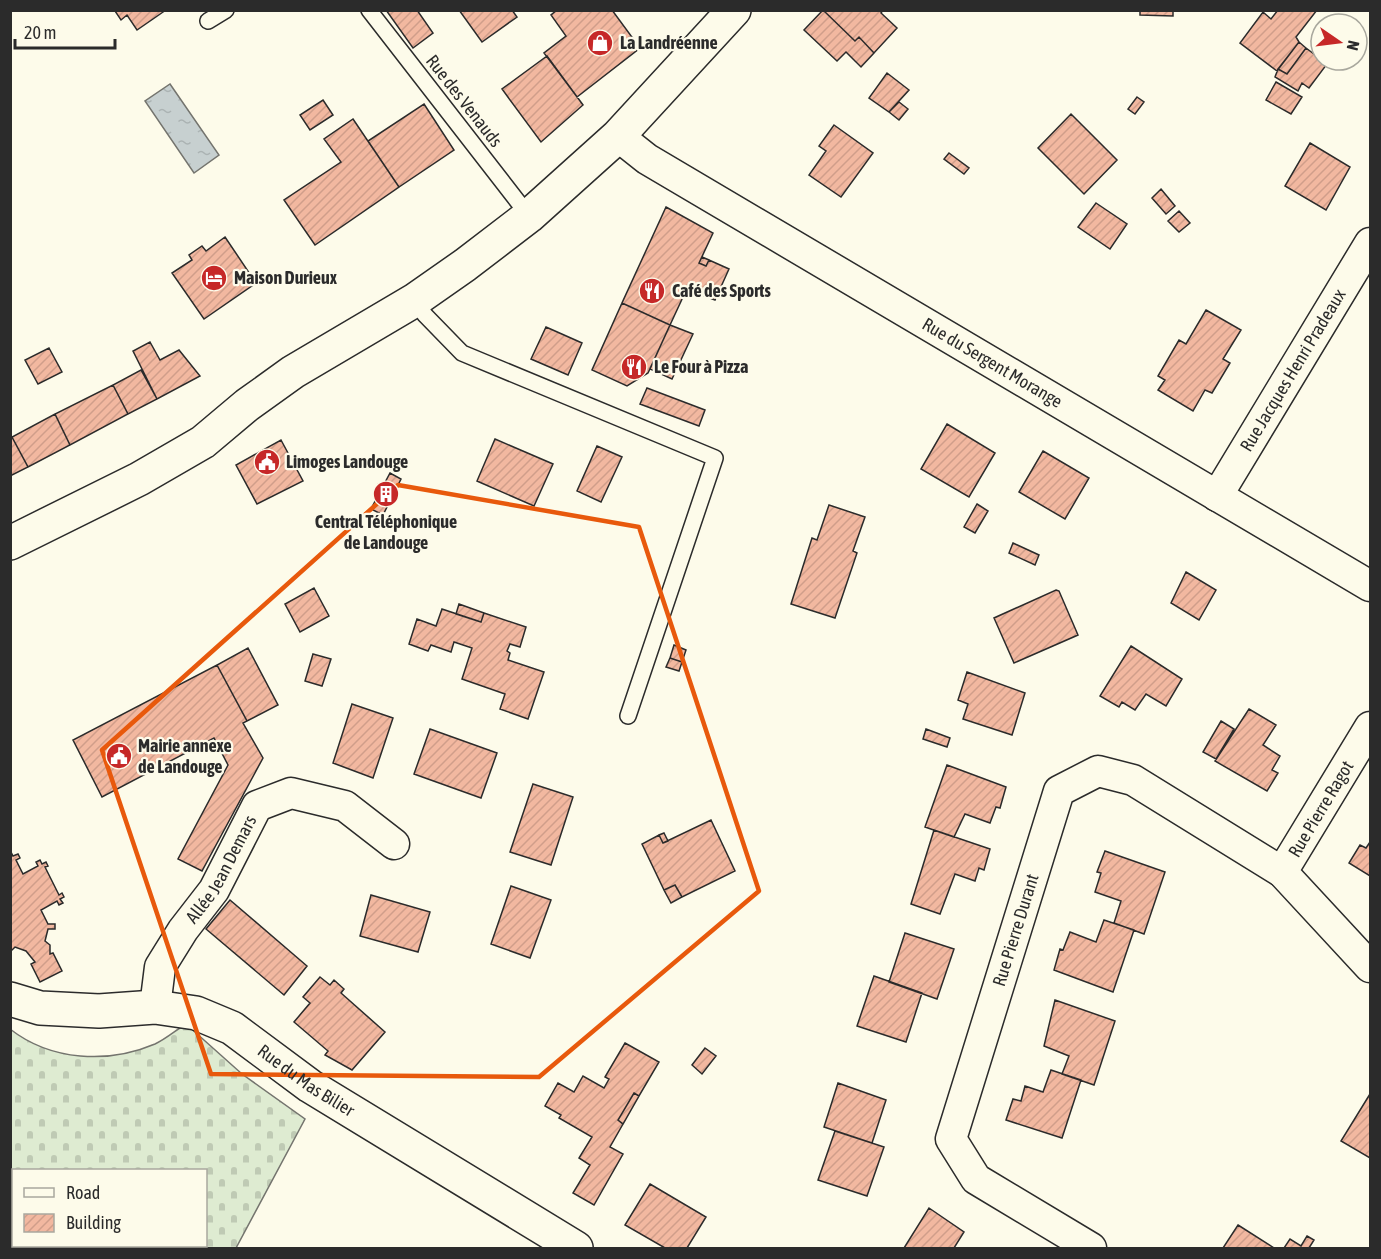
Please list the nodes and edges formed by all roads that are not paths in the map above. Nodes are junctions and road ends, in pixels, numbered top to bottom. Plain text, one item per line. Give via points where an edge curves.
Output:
1 (226, 10) edge
2 (369, 10) edge
3 (734, 10) edge
4 (208, 21) dead end
5 (618, 136) junction
6 (529, 216) junction
7 (1371, 243) edge
8 (415, 300) junction
9 (1217, 496) junction
10 (10, 543) edge
11 (1371, 586) edge
12 (628, 716) dead end
13 (1371, 727) edge
14 (394, 844) dead end
15 (1282, 872) junction
16 (1371, 967) edge
17 (10, 999) edge
18 (155, 1008) junction
19 (576, 1248) edge
20 (1090, 1248) edge

1 - 4 lane
2 - 6 lane, Rue des Venauds
3 - 5 main road
5 - 6 main road
5 - 9 street, Rue du Sergent Morange via 647,159
6 - 8 main road
7 - 9 street, Rue Jacques Henri Pradeaux
8 - 10 main road via 293,372 177,458
8 - 12 lane via 462,353 715,458
9 - 11 street, Rue du Sergent Morange
13 - 15 street, Rue Pierre Ragot
14 - 18 street, Allée Jean Demars via 345,806 291,793 256,806 214,890 160,967
15 - 16 street, Rue Pierre Ragot
15 - 20 street, Rue Pierre Durant via 1133,780 1098,771 1059,791 951,1139 976,1179
17 - 18 main road, Rue du Mas Bilier via 40,1008
18 - 19 main road, Rue du Mas Bilier via 196,1013 232,1028 310,1086

